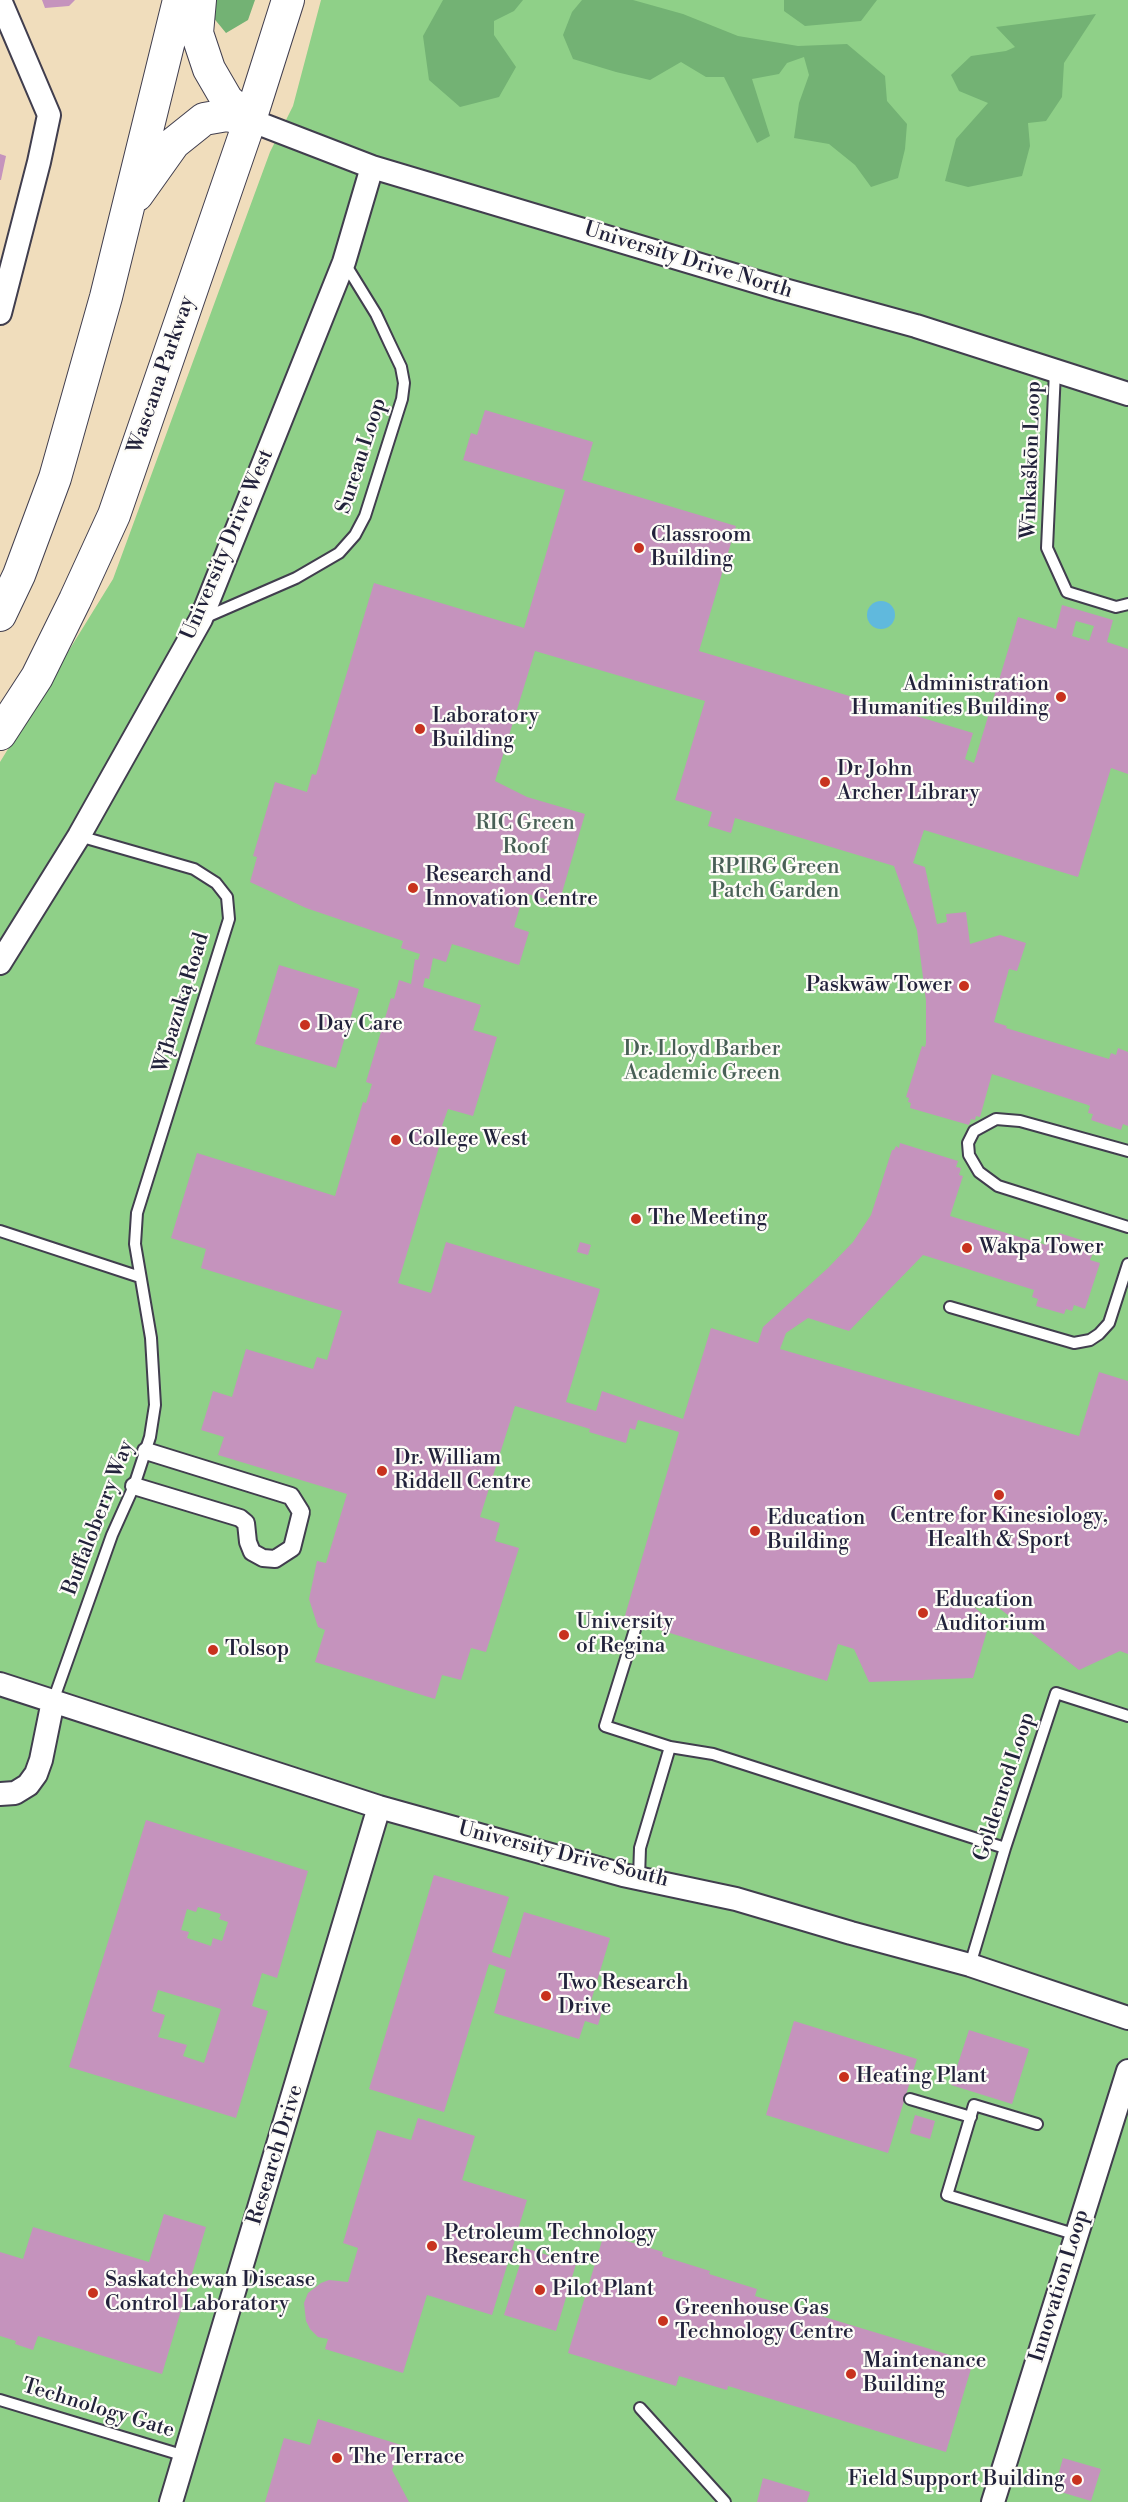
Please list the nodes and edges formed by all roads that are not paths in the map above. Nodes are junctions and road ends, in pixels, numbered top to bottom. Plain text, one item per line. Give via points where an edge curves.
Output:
1 (0, 0) edge
2 (179, 0) edge
3 (200, 0) edge
4 (288, 0) edge
5 (250, 120) junction
6 (372, 166) junction
7 (127, 209) junction
8 (344, 262) junction
9 (0, 313) edge
10 (1054, 371) junction
11 (1128, 394) edge
12 (1128, 604) edge
13 (0, 615) edge
14 (201, 619) junction
15 (0, 735) edge
16 (79, 836) junction
17 (0, 963) edge
18 (1128, 1151) edge
19 (1128, 1227) edge
20 (0, 1231) edge
21 (1128, 1264) edge
22 (140, 1277) junction
23 (1125, 1283) edge
24 (950, 1307) dead end
25 (146, 1451) junction
26 (135, 1486) junction
27 (637, 1623) dead end
28 (0, 1684) edge
29 (52, 1701) junction
30 (1128, 1716) edge
31 (670, 1747) junction
32 (0, 1794) edge
33 (379, 1807) junction
34 (1005, 1848) junction
35 (639, 1877) junction
36 (970, 1965) junction
37 (1128, 2018) edge
38 (1128, 2071) edge
39 (910, 2099) dead end
40 (971, 2117) junction
41 (1037, 2124) dead end
42 (1077, 2235) junction
43 (0, 2400) edge
44 (640, 2408) dead end
45 (185, 2456) junction
46 (171, 2502) edge
47 (725, 2502) edge
48 (993, 2502) edge

1 - 9 street via 49,115
2 - 7 main road
3 - 5 main road via 197,33 208,69 227,100
4 - 5 main road, Wascana Parkway
5 - 6 street, University Drive North
5 - 7 main road via 227,115 204,119 174,143
5 - 15 main road, Wascana Parkway via 114,515 37,677
6 - 8 street, University Drive West
6 - 10 street, University Drive North via 916,326
7 - 13 main road via 55,478
8 - 14 street, University Drive West
8 - 14 lane, Sureau Loop via 376,314 401,367 404,383 365,516 356,535 339,553 296,578
10 - 11 street, University Drive North
10 - 12 lane, Wīnkaškōn Loop via 1047,548 1067,592 1116,607
14 - 16 street, University Drive West
16 - 17 street, University Drive West
16 - 22 lane, Wį́bazuką Road via 194,869 216,883 226,897 229,919 137,1213 135,1244
18 - 19 lane via 1020,1121 996,1119 975,1131 968,1143 969,1155 979,1172 998,1186
20 - 22 lane
21 - 23 lane
22 - 25 lane, Buffaloberry Way via 151,1338 156,1405
23 - 24 lane via 1108,1323 1099,1334 1074,1343
25 - 26 lane, Buffaloberry Way
25 - 26 street via 291,1496 301,1512 292,1548 275,1559 263,1558 252,1552 246,1523 240,1518
26 - 29 lane, Buffaloberry Way via 112,1535
27 - 31 lane via 605,1726
28 - 29 street, University Drive South
29 - 32 street via 36,1774 15,1793
29 - 33 street, University Drive South
30 - 34 lane, Goldenrod Loop via 1056,1693
31 - 34 lane via 713,1754
31 - 35 lane via 640,1848
33 - 35 street, University Drive South
33 - 45 street, Research Drive
34 - 36 lane, Goldenrod Loop
35 - 36 street, University Drive South via 736,1899
36 - 37 street, University Drive South
38 - 42 street, Innovation Loop
39 - 40 lane
40 - 41 lane via 974,2105
40 - 42 lane via 947,2195
42 - 48 street, Innovation Loop
43 - 45 lane, Technology Gate
44 - 47 lane
45 - 46 street, Research Drive

